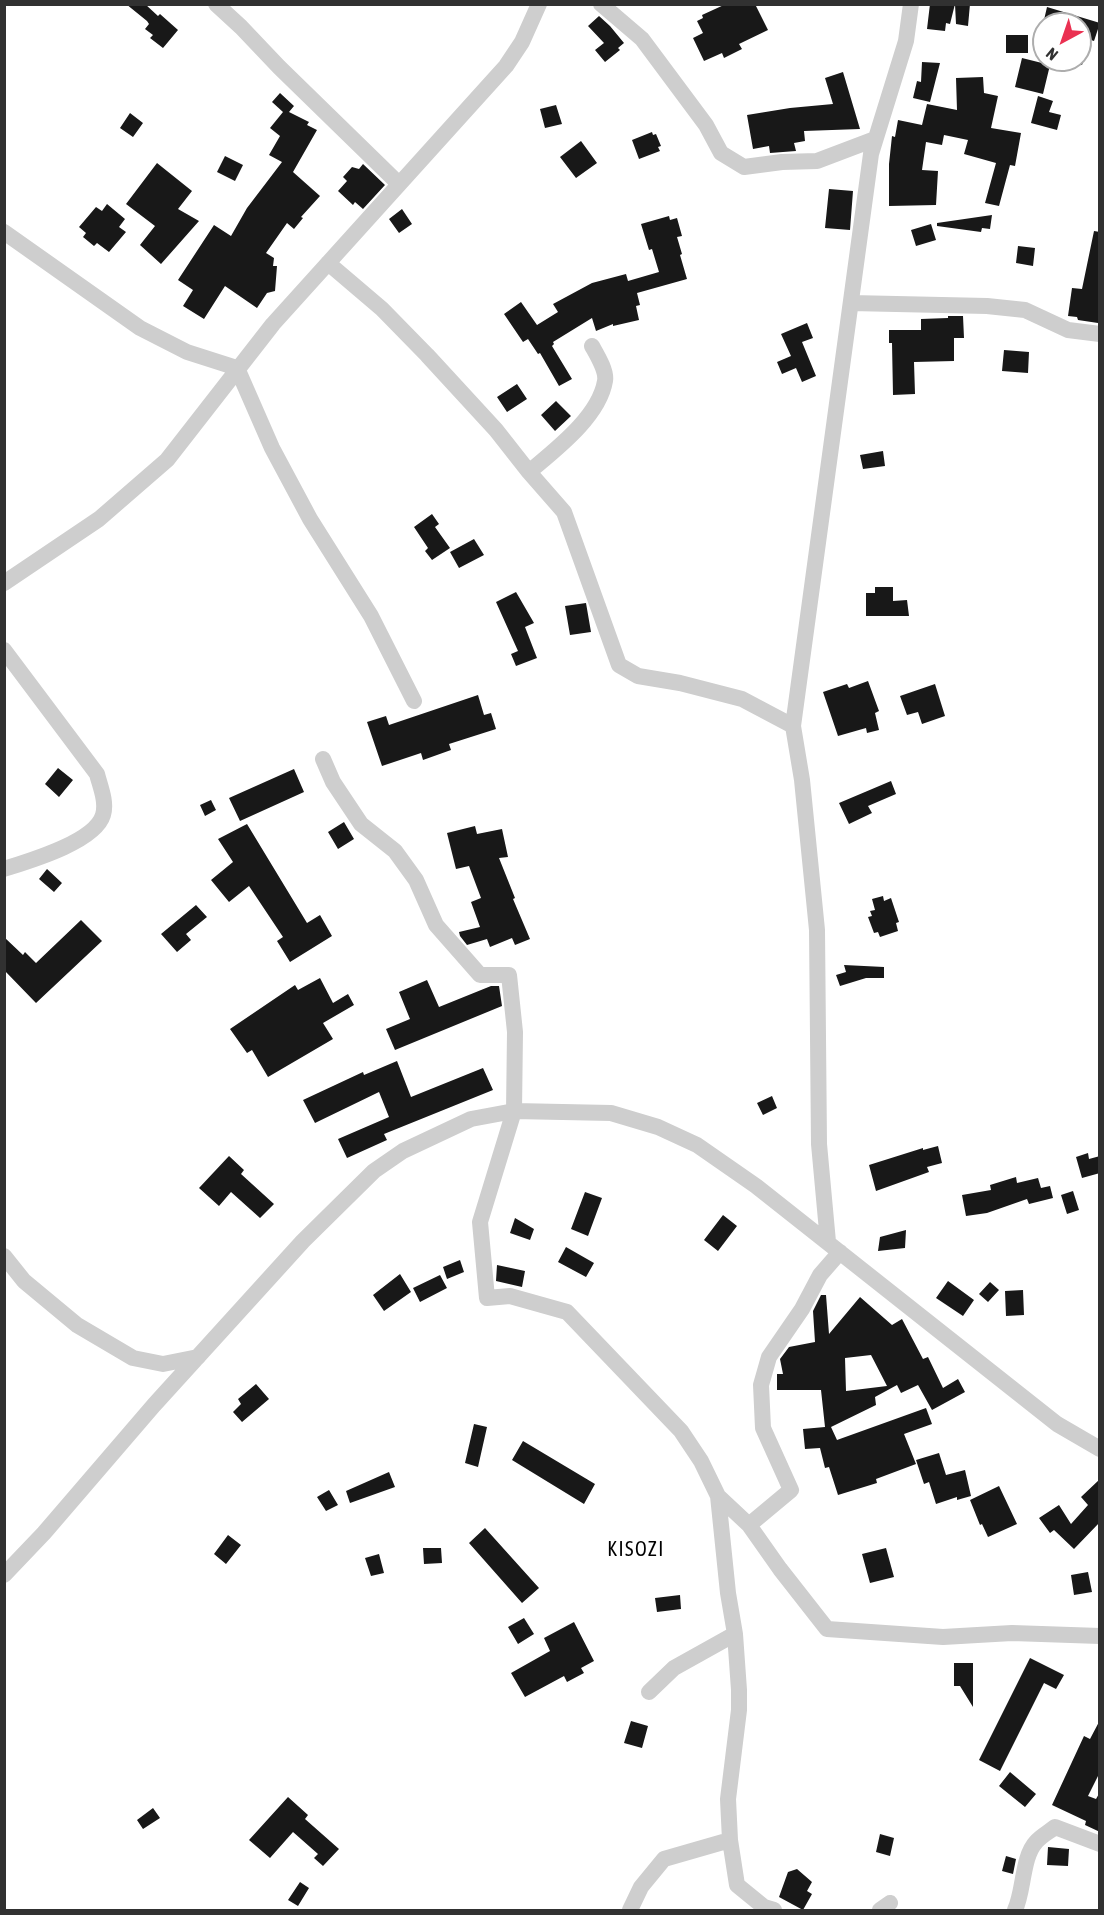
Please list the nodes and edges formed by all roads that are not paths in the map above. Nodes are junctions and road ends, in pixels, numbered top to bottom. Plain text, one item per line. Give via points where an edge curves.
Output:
1 (216, 4) edge
2 (540, 4) edge
3 (601, 4) edge
4 (911, 4) edge
5 (875, 139) junction
6 (399, 184) junction
7 (4, 232) edge
8 (328, 263) junction
9 (850, 303) junction
10 (1100, 334) edge
11 (592, 346) dead end
12 (237, 368) junction
13 (529, 472) junction
14 (4, 583) edge
15 (4, 650) edge
16 (414, 701) dead end
17 (794, 726) junction
18 (323, 759) dead end
19 (4, 869) edge
20 (514, 1111) junction
21 (834, 1247) junction
22 (4, 1256) edge
23 (198, 1357) junction
24 (1100, 1449) edge
25 (718, 1496) junction
26 (749, 1525) junction
27 (4, 1575) edge
28 (735, 1634) junction
29 (1100, 1636) edge
30 (649, 1692) dead end
31 (730, 1840) junction
32 (1100, 1844) edge
33 (630, 1911) edge
34 (774, 1911) edge
35 (1015, 1911) edge

1 - 6 street
2 - 6 street via 506,66
3 - 5 street via 642,39 706,125 721,153 744,167 817,161
4 - 5 street via 906,41
5 - 9 street
6 - 8 street
7 - 12 street via 140,328 187,352
8 - 12 street
8 - 13 street via 382,309 427,355
9 - 10 street via 1025,310 1068,330
9 - 17 street
11 - 13 street via 606,379 594,408 567,439
12 - 14 street via 167,460 99,519
12 - 16 street via 277,458 371,616
13 - 17 street via 564,512 619,664 638,676 742,699
15 - 19 street via 97,774 104,814 98,825 74,843
17 - 21 street via 817,930 819,1144
18 - 20 street via 361,824 394,851 416,880 436,925 480,975 509,975 515,1032
20 - 21 street via 610,1113 657,1127 706,1151
20 - 23 street via 471,1119 403,1151 374,1171 303,1241
20 - 25 street via 480,1222 487,1298 510,1296 567,1312 681,1431
21 - 24 street via 1057,1424
21 - 26 street via 802,1309 769,1357 761,1385 763,1428 791,1490
22 - 23 street via 24,1281 77,1325 133,1358 163,1364
23 - 27 street
25 - 26 street
25 - 28 street
26 - 29 street via 827,1629 943,1637 1012,1633
28 - 30 street via 674,1668
28 - 31 street via 739,1710 728,1799
31 - 33 street via 664,1859 641,1887
31 - 34 street via 737,1885
32 - 35 street via 1055,1827 1034,1844

